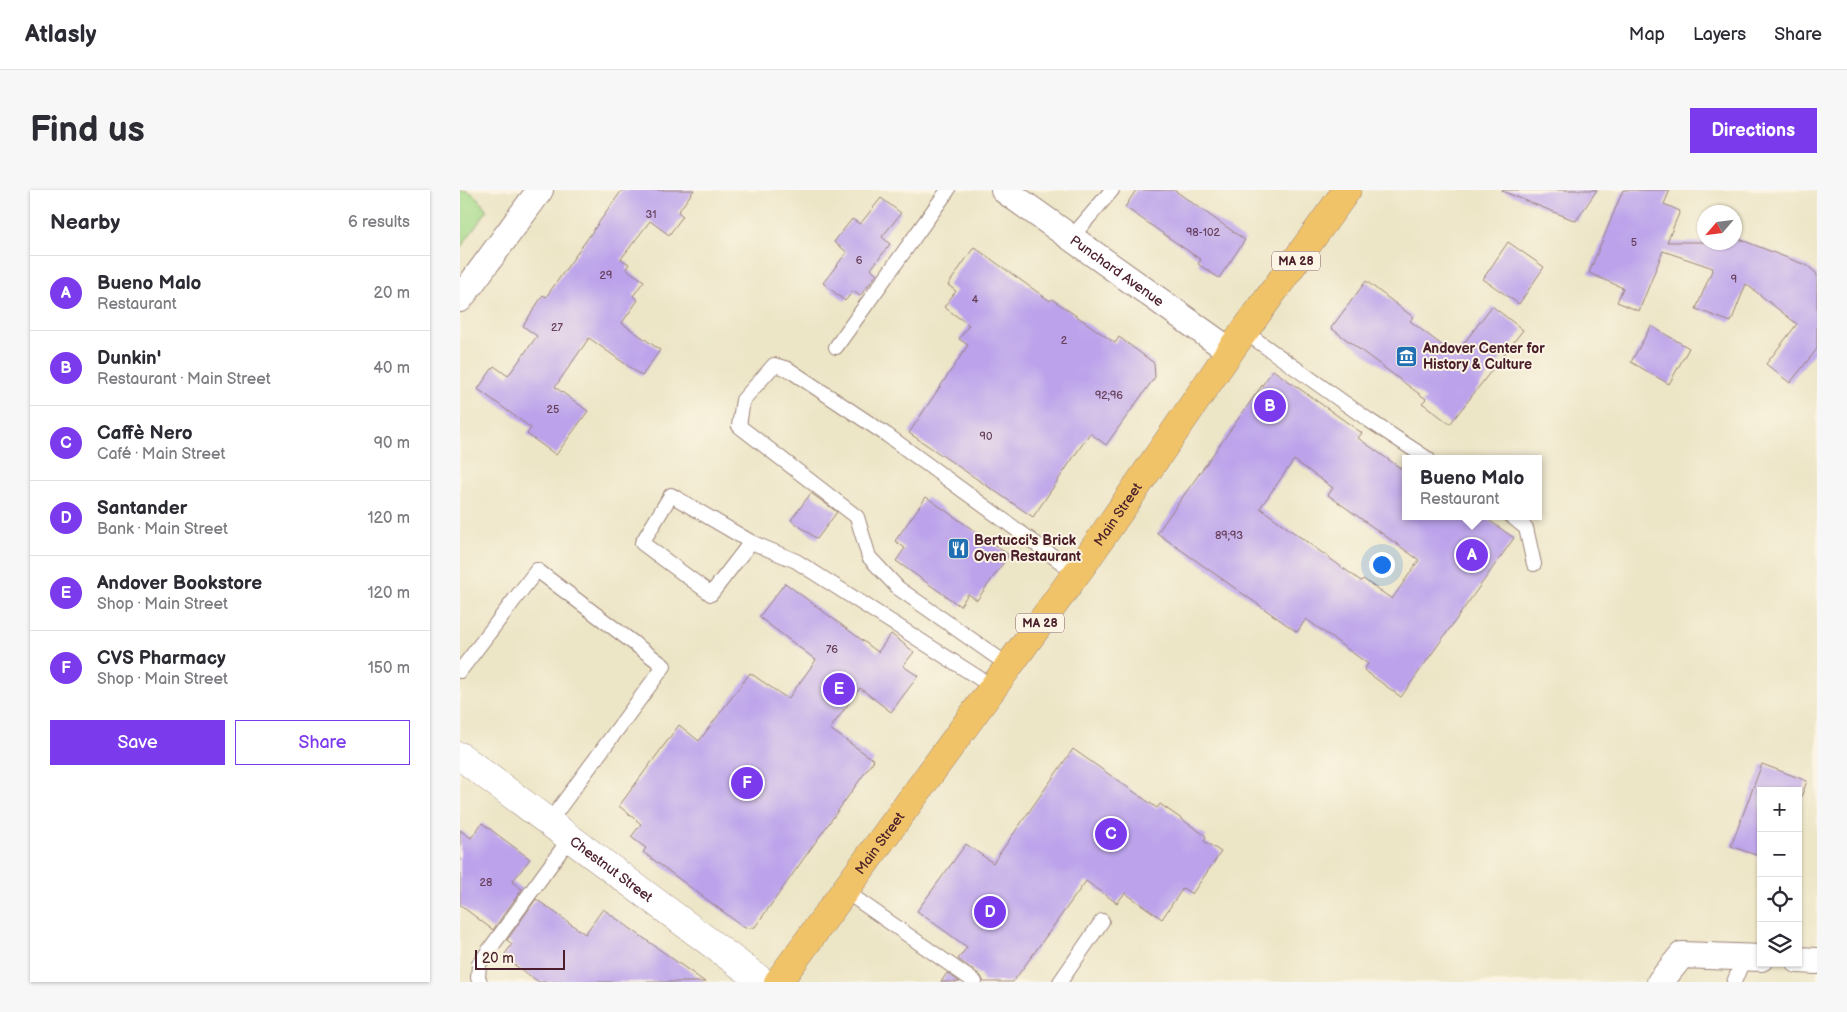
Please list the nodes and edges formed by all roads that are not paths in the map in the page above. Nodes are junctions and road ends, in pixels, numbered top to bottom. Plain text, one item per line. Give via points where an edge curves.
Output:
1 (540, 190) edge
2 (948, 190) edge
3 (1004, 190) edge
4 (1112, 190) edge
5 (1347, 190) edge
6 (1070, 238) junction
7 (460, 300) edge
8 (1238, 342) junction
9 (836, 347) dead end
10 (1422, 455) edge
11 (1516, 520) edge
12 (751, 542) junction
13 (1534, 564) dead end
14 (1076, 573) junction
15 (460, 671) edge
16 (1001, 676) junction
17 (460, 756) edge
18 (559, 830) junction
19 (844, 891) junction
20 (1102, 922) dead end
21 (1752, 958) edge
22 (1802, 960) edge
23 (1817, 961) edge
24 (480, 982) edge
25 (763, 982) edge
26 (778, 982) edge
27 (975, 982) edge
28 (1060, 982) edge
29 (1660, 982) edge
30 (1734, 982) edge

1 - 7 street
2 - 9 lane
3 - 6 street, Punchard Avenue
4 - 6 lane
5 - 8 main road, Main Street / MA 28
6 - 8 street, Punchard Avenue
8 - 10 lane via 1360,414
8 - 14 main road, Main Street / MA 28
11 - 13 lane via 1526,528
12 - 12 lane via 671,496 642,543 711,594
12 - 16 lane via 796,561
14 - 16 main road, Main Street / MA 28
14 - 16 lane via 887,435 788,369 774,366 744,400 739,426 857,517 869,557 898,588
15 - 18 lane via 537,570 664,666
16 - 19 main road, Main Street / MA 28
17 - 18 street, Chestnut Street
18 - 24 lane via 479,964
18 - 25 street, Chestnut Street
19 - 26 main road, Main Street / MA 28
19 - 27 lane
20 - 28 lane
21 - 29 street via 1682,955
21 - 30 lane
22 - 23 street

